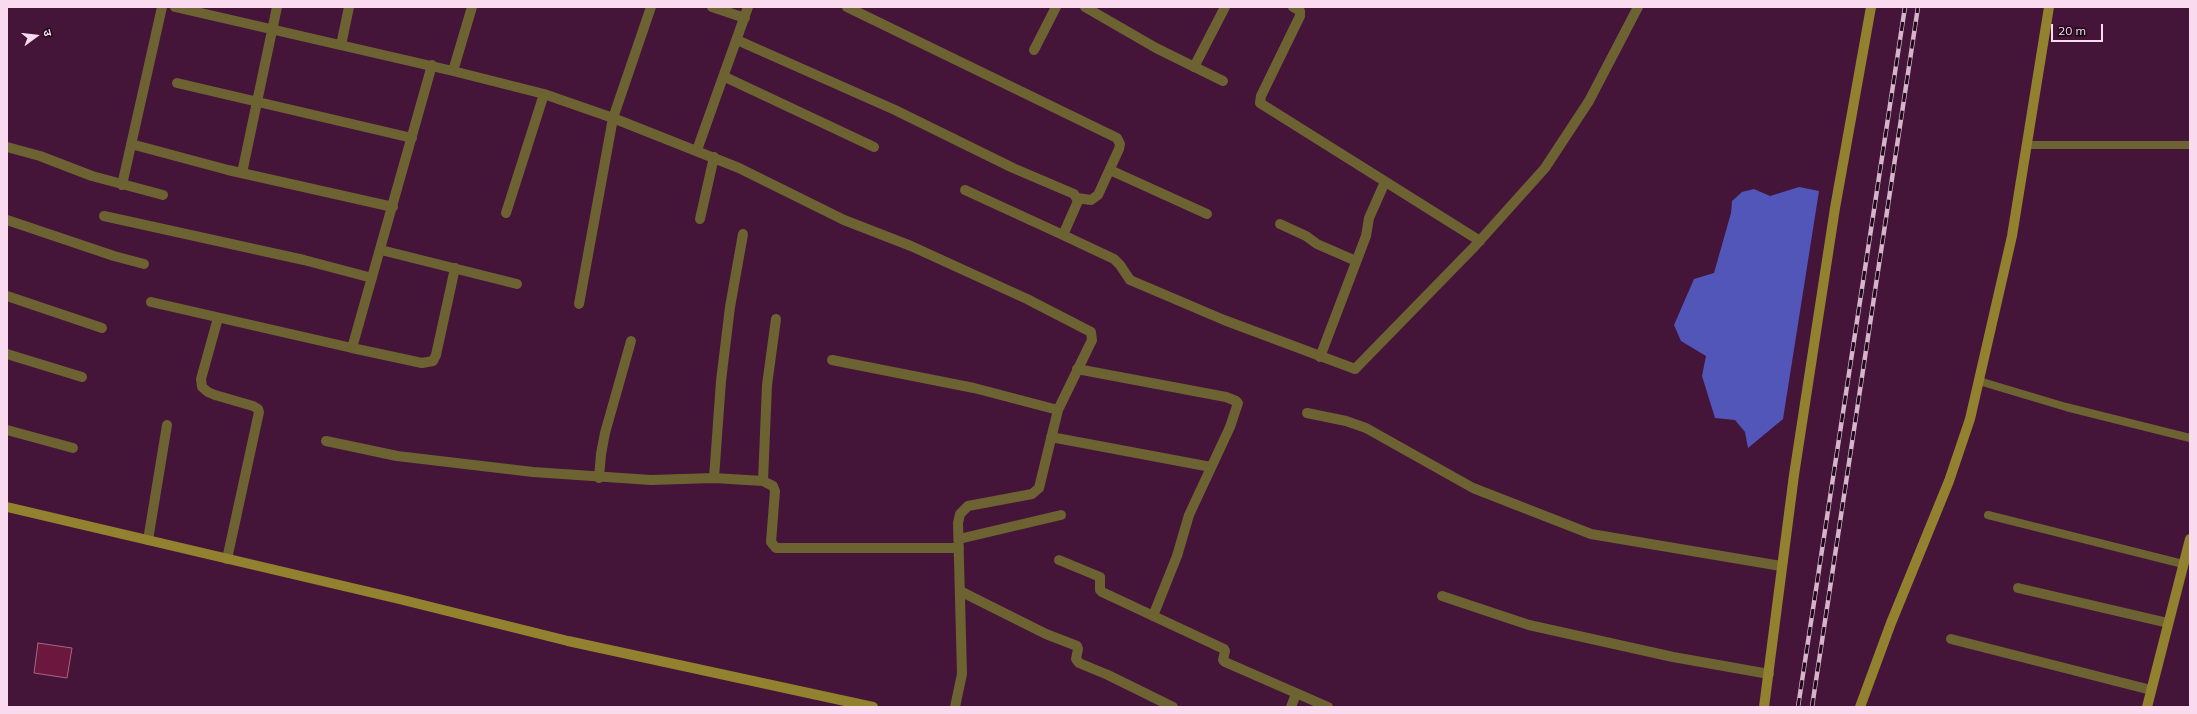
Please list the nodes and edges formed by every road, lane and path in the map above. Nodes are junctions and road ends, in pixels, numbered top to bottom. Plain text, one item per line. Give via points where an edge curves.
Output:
1 (162, 7) edge
2 (176, 7) edge
3 (277, 7) edge
4 (349, 7) edge
5 (472, 7) edge
6 (651, 7) edge
7 (712, 7) edge
8 (748, 7) edge
9 (847, 7) edge
10 (1056, 7) edge
11 (1085, 7) edge
12 (1225, 7) edge
13 (1293, 7) edge
14 (1638, 7) edge
15 (1871, 7) edge
16 (2049, 7) edge
17 (208, 11) edge
18 (745, 18) junction
19 (273, 29) junction
20 (737, 40) junction
21 (341, 45) junction
22 (1034, 50) dead end
23 (432, 65) junction
24 (1194, 67) junction
25 (454, 71) junction
26 (725, 77) junction
27 (1223, 81) dead end
28 (177, 83) dead end
29 (544, 94) junction
30 (256, 102) junction
31 (613, 118) junction
32 (412, 138) junction
33 (131, 144) junction
34 (2026, 145) junction
35 (2190, 145) edge
36 (7, 146) edge
37 (874, 147) dead end
38 (697, 150) junction
39 (714, 157) junction
40 (1110, 170) junction
41 (242, 173) junction
42 (1385, 182) junction
43 (122, 184) junction
44 (965, 190) dead end
45 (163, 195) dead end
46 (1078, 198) junction
47 (393, 207) junction
48 (506, 213) dead end
49 (1207, 214) dead end
50 (104, 216) dead end
51 (700, 219) dead end
52 (7, 220) edge
53 (1280, 224) dead end
54 (743, 234) dead end
55 (1063, 235) junction
56 (1480, 241) junction
57 (381, 250) junction
58 (1356, 261) junction
59 (144, 264) dead end
60 (455, 268) junction
61 (372, 278) junction
62 (517, 284) dead end
63 (7, 296) edge
64 (151, 302) dead end
65 (579, 304) dead end
66 (218, 318) junction
67 (776, 319) dead end
68 (102, 328) dead end
69 (631, 341) dead end
70 (352, 348) junction
71 (7, 354) edge
72 (1320, 357) junction
73 (832, 360) dead end
74 (1077, 369) junction
75 (82, 377) dead end
76 (1979, 381) junction
77 (1058, 410) junction
78 (1307, 413) dead end
79 (167, 425) dead end
80 (7, 430) edge
81 (1051, 436) junction
82 (2190, 438) edge
83 (326, 441) dead end
84 (73, 448) dead end
85 (1211, 467) junction
86 (599, 478) junction
87 (714, 478) junction
88 (763, 481) junction
89 (7, 507) edge
90 (1061, 514) dead end
91 (1988, 515) dead end
92 (2190, 538) edge
93 (148, 540) junction
94 (959, 543) junction
95 (227, 559) junction
96 (1059, 560) dead end
97 (2183, 564) junction
98 (1781, 566) junction
99 (2018, 588) dead end
100 (960, 591) junction
101 (1442, 596) dead end
102 (1153, 616) junction
103 (2168, 623) junction
104 (1951, 639) dead end
105 (1769, 674) junction
106 (2151, 690) junction
107 (1296, 694) junction
108 (869, 707) edge
109 (955, 707) edge
110 (1173, 707) edge
111 (1291, 707) edge
112 (1328, 707) edge
113 (1764, 707) edge
114 (1860, 707) edge
115 (2147, 707) edge

1 - 33 street
2 - 17 street
3 - 19 street
4 - 21 street
5 - 25 street
6 - 31 street
7 - 18 street
8 - 18 street
9 - 40 street via 1117,138 1120,144
10 - 22 street
11 - 24 street
12 - 24 street
13 - 42 street via 1300,11 1300,16 1261,96 1260,103
14 - 56 street via 1589,101 1545,168
15 - 98 street via 1835,208
16 - 34 street
17 - 19 street
18 - 20 street
19 - 21 street
19 - 30 street
20 - 26 street
20 - 46 street via 895,110
21 - 23 street
23 - 25 street
23 - 32 street
24 - 27 street
25 - 29 street
26 - 37 street
26 - 38 street
28 - 30 street
29 - 31 street
29 - 48 street
30 - 32 street
30 - 41 street
31 - 38 street
31 - 65 street
32 - 47 street
33 - 41 street
33 - 43 street
34 - 35 lane
34 - 76 street via 2012,236
36 - 43 street
38 - 39 street
39 - 51 street
39 - 74 street via 844,220 918,249 1088,329 1093,335 1092,340
40 - 46 street via 1096,199
40 - 49 street
41 - 47 street
42 - 56 street
42 - 58 street via 1369,218 1367,233
43 - 45 street
44 - 55 street
46 - 55 street
47 - 57 street
50 - 61 street via 304,260
52 - 59 street
53 - 58 street
54 - 87 street via 728,322
55 - 72 street via 1117,262 1130,280
56 - 72 street via 1358,367 1351,369
57 - 60 street
57 - 61 street
58 - 72 street
60 - 62 street
60 - 70 street via 433,361 422,363
61 - 70 street
63 - 68 street
64 - 66 street
66 - 70 street
66 - 95 street via 201,379 202,387 215,395 258,408 259,412
67 - 88 street via 767,385
69 - 86 street via 605,433
71 - 75 street
73 - 77 street via 953,383
74 - 77 street
74 - 85 street via 1236,401 1238,407
76 - 82 lane via 2066,408
76 - 114 street via 1970,419 1949,481
77 - 81 street
78 - 98 street via 1366,428 1473,488 1585,532 1613,539 1689,549
79 - 93 street
80 - 84 street
81 - 85 street
81 - 94 street via 1039,488 1032,494 968,506 960,514
83 - 86 street via 397,456
85 - 102 street via 1189,515 1177,556
86 - 87 street
87 - 88 street
88 - 94 street via 774,486 771,542 776,548
89 - 93 street
90 - 94 street
91 - 97 lane
92 - 97 street
93 - 95 street
94 - 100 street
95 - 108 street via 568,641
96 - 102 street via 1099,576 1102,580 1102,592
97 - 103 street
98 - 105 street
99 - 103 street
100 - 109 street via 962,674
100 - 110 street via 1046,634 1077,646 1076,659 1079,663
101 - 105 street via 1529,625
102 - 107 street via 1224,649 1225,662
103 - 106 street
104 - 106 street
105 - 113 street
106 - 115 street
107 - 111 street
107 - 112 street

